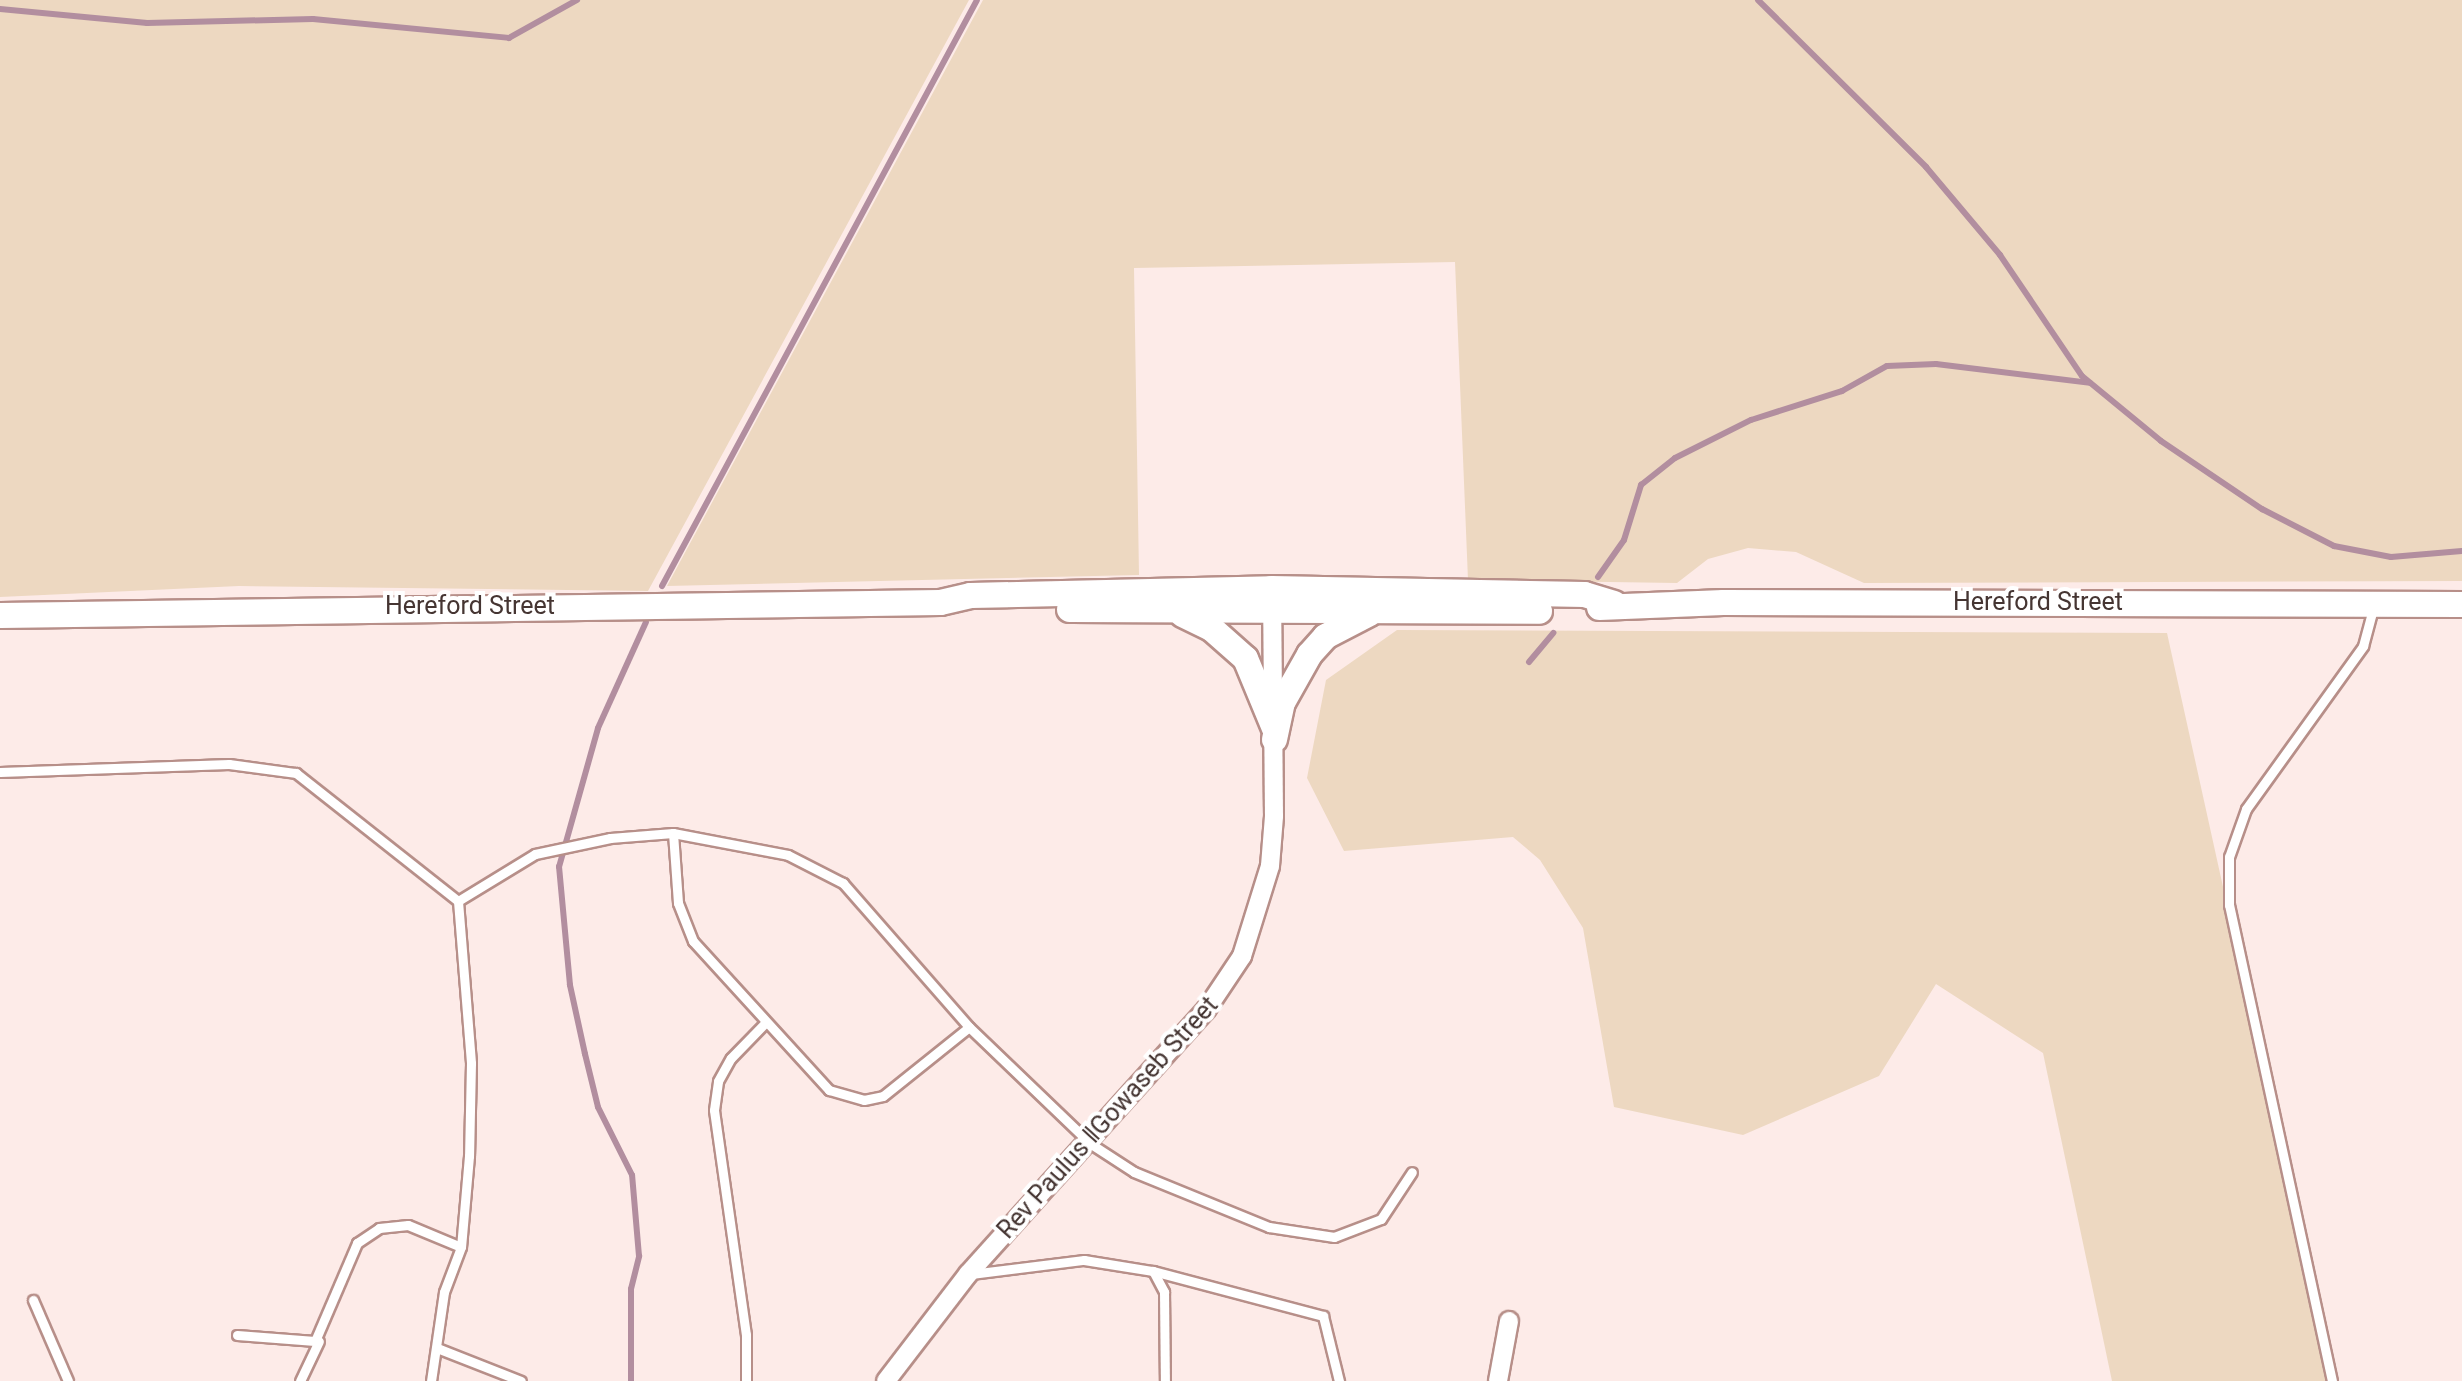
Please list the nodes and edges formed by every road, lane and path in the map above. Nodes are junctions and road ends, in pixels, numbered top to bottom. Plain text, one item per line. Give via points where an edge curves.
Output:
1 (1272, 599) junction
2 (940, 602) junction
3 (1614, 603) junction
4 (2373, 604) junction
5 (2462, 604) edge
6 (1170, 609) junction
7 (1383, 609) junction
8 (2, 618) edge
9 (1274, 734) junction
10 (0, 772) edge
11 (673, 833) junction
12 (458, 902) junction
13 (766, 1023) junction
14 (968, 1027) junction
15 (1091, 1144) junction
16 (1412, 1172) dead end
17 (461, 1246) junction
18 (1153, 1271) junction
19 (968, 1274) junction
20 (32, 1300) dead end
21 (1508, 1321) dead end
22 (322, 1334) junction
23 (237, 1335) dead end
24 (437, 1348) junction
25 (68, 1381) edge
26 (300, 1381) edge
27 (430, 1381) edge
28 (521, 1381) edge
29 (746, 1381) edge
30 (886, 1381) edge
31 (1166, 1381) edge
32 (1339, 1381) edge
33 (1498, 1381) edge
34 (2332, 1381) edge

1 - 2 main road, Hereford Street via 970,595
1 - 3 main road, Hereford Street via 1584,594
1 - 6 main road, Hereford Street
1 - 7 main road, Hereford Street
1 - 9 street, Rev Paulus ǁGowaseb Street
2 - 6 main road, Hereford Street via 970,609
2 - 8 main road, Hereford Street
3 - 4 main road, Hereford Street
3 - 7 main road, Hereford Street via 1585,611
4 - 5 main road, Hereford Street
4 - 34 lane via 2363,646 2246,809 2229,857 2230,905
6 - 9 main road via 1211,628 1246,658
7 - 9 main road via 1342,624 1309,654 1282,702
9 - 15 street, Rev Paulus ǁGowaseb Street via 1270,866 1242,956 1206,1010
10 - 12 lane via 230,764 296,773
11 - 12 lane via 535,854
11 - 13 lane via 684,924
11 - 14 lane via 752,846 818,867 874,913
12 - 17 lane via 471,1063
13 - 14 lane via 829,1090 864,1100 898,1087
13 - 29 lane via 731,1058 718,1081 714,1110
14 - 15 lane
15 - 16 lane via 1163,1186 1298,1236 1334,1237 1381,1219
15 - 19 street, Rev Paulus ǁGowaseb Street
17 - 22 lane via 408,1225 366,1234
17 - 24 lane via 444,1292
18 - 19 lane via 1084,1260
18 - 31 lane via 1164,1292
18 - 32 lane via 1323,1316
19 - 30 street, Rev Paulus ǁGowaseb Street
20 - 25 lane
21 - 33 street
22 - 23 lane via 306,1345
22 - 26 lane
24 - 27 lane
24 - 28 lane

